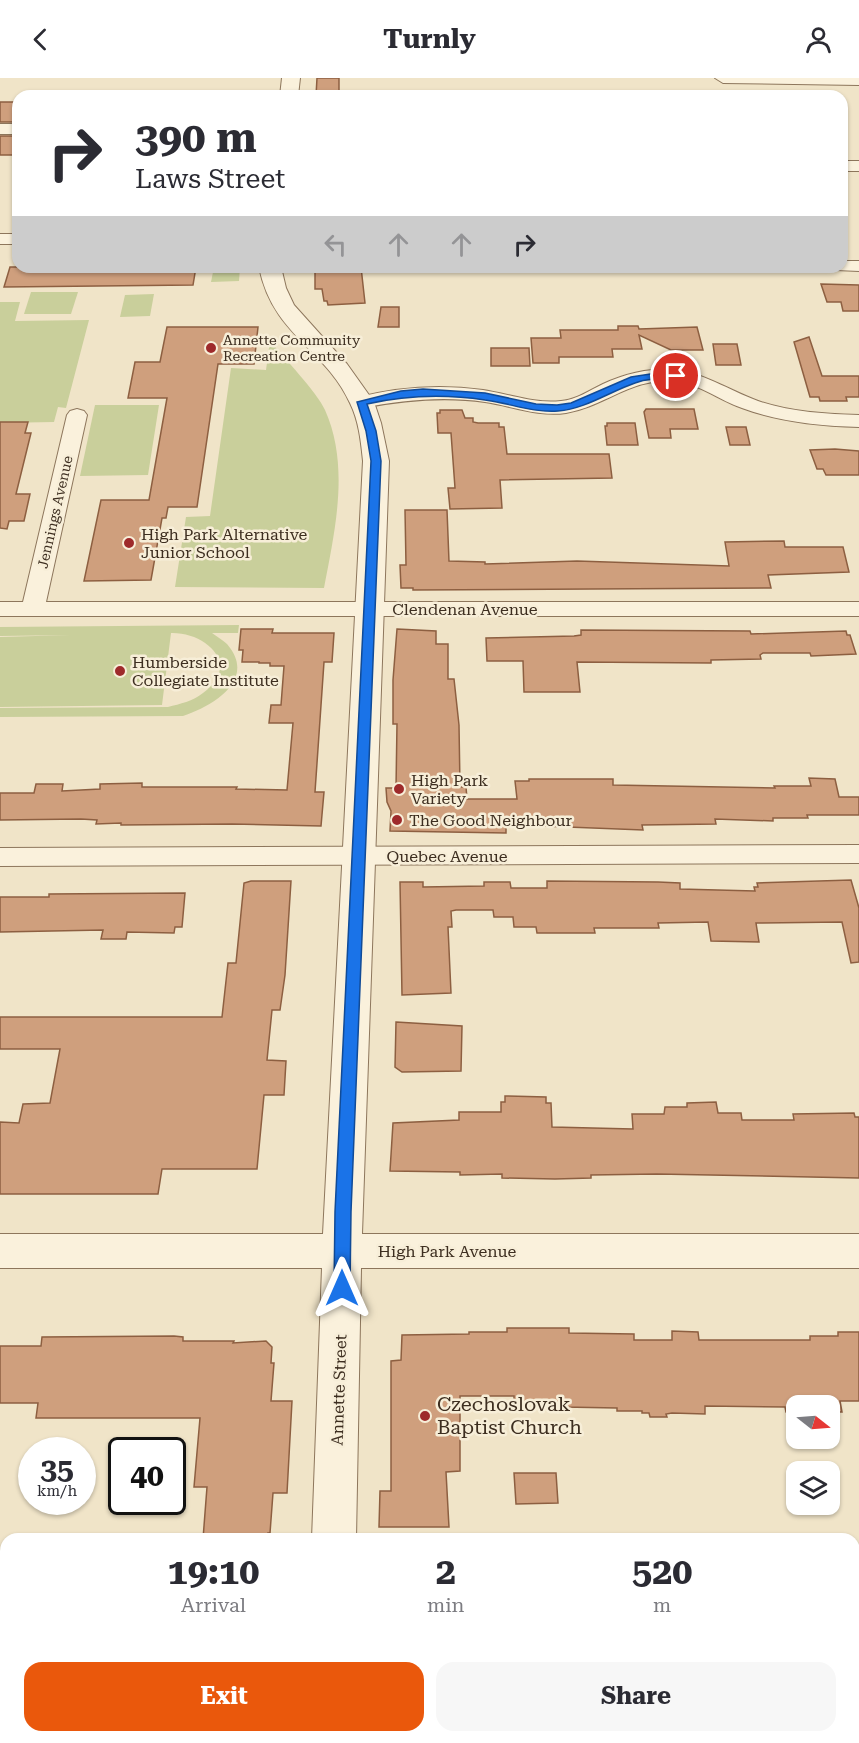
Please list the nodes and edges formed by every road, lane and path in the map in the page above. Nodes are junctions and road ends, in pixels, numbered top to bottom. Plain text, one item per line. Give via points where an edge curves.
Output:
1 (723, 78) edge
2 (772, 79) edge
3 (859, 80) edge
4 (271, 273) edge
5 (362, 402) junction
6 (77, 415) dead end
7 (859, 421) edge
8 (0, 609) edge
9 (33, 609) junction
10 (370, 609) junction
11 (859, 609) edge
12 (859, 854) edge
13 (359, 856) junction
14 (0, 857) edge
15 (0, 1251) edge
16 (859, 1251) edge
17 (342, 1252) junction
18 (334, 1533) edge

1 - 2 street
2 - 3 street
4 - 5 street, Annette Street via 287,311
5 - 7 street via 423,392 485,396 557,408 634,380 665,375 696,381 765,409 811,418
5 - 10 street, Annette Street via 376,461
6 - 9 street, Jennings Avenue
8 - 9 street, Clendenan Avenue
9 - 10 street, Clendenan Avenue
10 - 11 street, Clendenan Avenue
10 - 13 street, Annette Street
12 - 13 street, Quebec Avenue
13 - 14 street, Quebec Avenue
13 - 17 street, Annette Street
15 - 17 street, High Park Avenue
16 - 17 street, High Park Avenue
17 - 18 street, Annette Street

